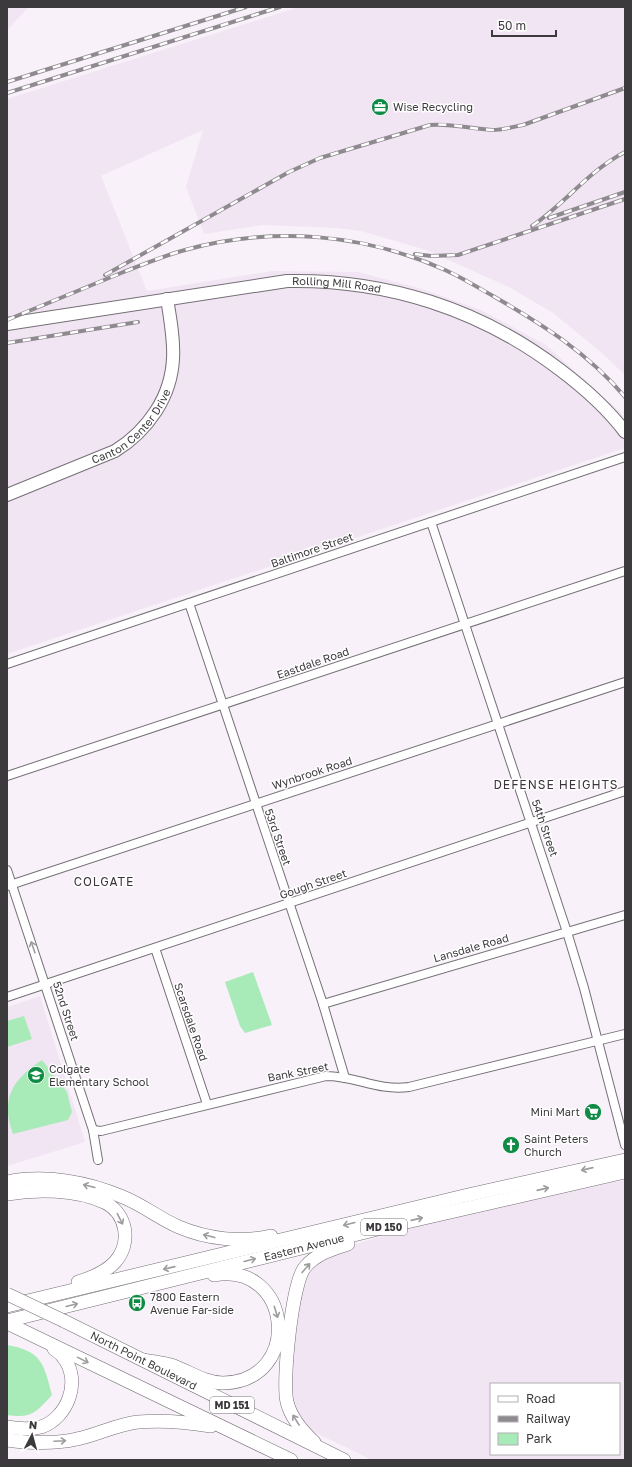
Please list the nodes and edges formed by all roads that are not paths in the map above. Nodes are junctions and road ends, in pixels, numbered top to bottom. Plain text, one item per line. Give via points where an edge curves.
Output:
1 (167, 299) junction
2 (7, 324) edge
3 (625, 432) edge
4 (625, 457) edge
5 (7, 495) edge
6 (431, 522) junction
7 (625, 571) edge
8 (189, 603) junction
9 (465, 623) junction
10 (7, 664) edge
11 (625, 682) edge
12 (222, 705) junction
13 (498, 724) junction
14 (7, 776) edge
15 (625, 791) edge
16 (256, 804) junction
17 (531, 822) junction
18 (7, 870) edge
19 (9, 885) edge
20 (289, 904) junction
21 (625, 915) edge
22 (567, 932) junction
23 (155, 948) junction
24 (45, 984) junction
25 (7, 997) edge
26 (323, 1004) junction
27 (625, 1034) edge
28 (598, 1041) junction
29 (345, 1078) junction
30 (207, 1104) junction
31 (93, 1130) junction
32 (625, 1145) edge
33 (98, 1160) dead end
34 (625, 1160) edge
35 (625, 1172) edge
36 (7, 1182) edge
37 (7, 1194) edge
38 (398, 1224) junction
39 (302, 1236) junction
40 (144, 1287) junction
41 (7, 1294) edge
42 (7, 1306) edge
43 (7, 1322) edge
44 (48, 1343) junction
45 (144, 1360) junction
46 (7, 1427) edge
47 (227, 1429) junction
48 (7, 1440) edge
49 (321, 1449) junction
50 (291, 1460) edge
51 (344, 1460) edge

1 - 2 street, Rolling Mill Road
1 - 3 street, Rolling Mill Road via 257,285 312,280 357,284 420,298 483,321 528,346 579,385
1 - 5 street, Canton Center Drive via 174,350 171,379 163,400 144,428 115,451
4 - 6 street, Baltimore Street
6 - 8 street, Baltimore Street
6 - 9 street, 54th Street
7 - 9 street, Eastdale Road
8 - 10 street, Baltimore Street
8 - 12 street, 53rd Street
9 - 12 street, Eastdale Road
9 - 13 street, 54th Street
11 - 13 street, Wynbrook Road
12 - 14 street, Eastdale Road
12 - 16 street, 53rd Street
13 - 16 street, Wynbrook Road
13 - 17 street, 54th Street
15 - 17 street, Gough Street
16 - 19 street, Wynbrook Road
16 - 20 street, 53rd Street
17 - 20 street, Gough Street
17 - 22 street, 54th Street
18 - 19 street, 52nd Street
24 -> 19 street, 52nd Street
20 - 23 street, Gough Street
20 - 26 street, 53rd Street
21 - 22 street, Lansdale Road
22 - 26 street, Lansdale Road
22 - 28 street, 54th Street
23 - 24 street, Gough Street
23 - 30 street, Scarsdale Road
24 - 25 street, Gough Street
24 - 31 street, 52nd Street
26 - 29 street, 53rd Street
27 - 28 street, Bank Street
28 - 29 street, Bank Street via 409,1087 378,1087
28 - 32 street, 54th Street
29 - 30 street, Bank Street via 326,1076
30 - 31 street, Bank Street via 101,1131
31 - 33 street, 52nd Street
34 -> 39 main road, Eastern Avenue / MD 150
38 -> 35 main road, Eastern Avenue / MD 150
39 -> 36 main road via 286,1233 260,1239 218,1238 179,1227 136,1203 95,1188 56,1180
37 -> 42 main road via 64,1192 93,1198 114,1209 121,1218 125,1230 120,1255 106,1270 90,1279 41,1292
40 -> 38 main road, Eastern Avenue / MD 150
49 -> 38 main road via 303,1432 290,1410 285,1395 296,1284 305,1267 317,1256 384,1234
39 -> 42 main road, Eastern Avenue / MD 150
43 -> 40 main road, Eastern Avenue / MD 150
40 -> 45 main road via 224,1273 242,1276 263,1289 273,1302 280,1327 277,1343 264,1366 236,1382 204,1380 173,1366
41 - 45 main road, North Point Boulevard / MD 151, bridge
43 - 44 main road, MD 151
44 - 46 main road via 64,1358 69,1368 72,1385 68,1402 58,1416 46,1425 25,1429
44 -> 47 main road, MD 151
45 - 49 main road, North Point Boulevard / MD 151
48 -> 47 main road via 24,1442 78,1439 138,1422 194,1423
47 - 50 main road, MD 151
49 - 51 main road, North Point Boulevard / MD 151

